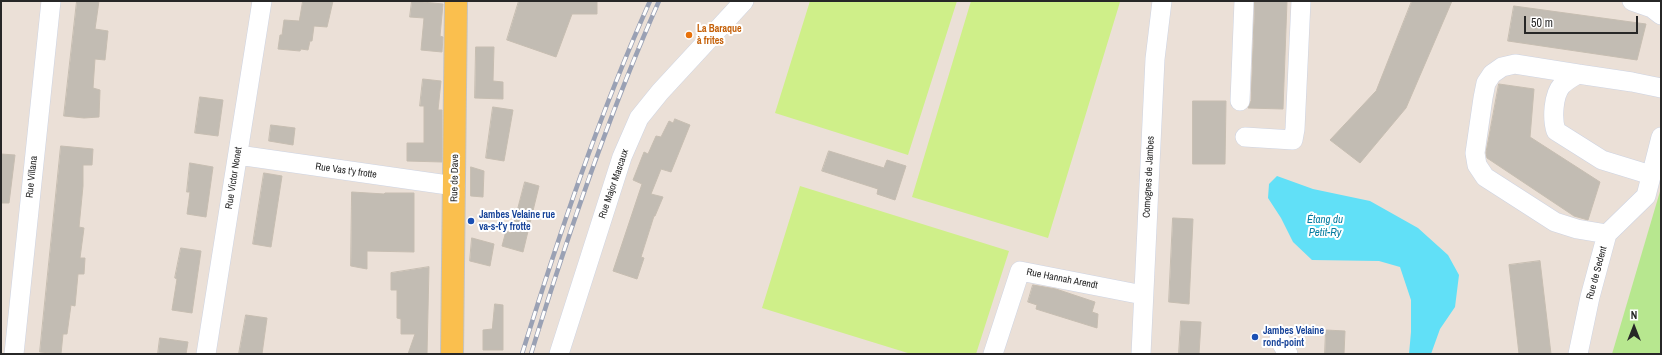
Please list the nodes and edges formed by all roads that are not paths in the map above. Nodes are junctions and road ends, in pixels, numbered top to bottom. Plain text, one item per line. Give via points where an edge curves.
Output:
1 (52, 1) edge
2 (262, 1) edge
3 (456, 1) edge
4 (744, 1) edge
5 (1162, 1) edge
6 (1244, 1) edge
7 (1301, 1) edge
8 (1632, 1) edge
9 (1661, 15) edge
10 (1578, 74) junction
11 (1661, 88) edge
12 (1240, 101) dead end
13 (1245, 137) dead end
14 (1661, 137) edge
15 (238, 155) junction
16 (1652, 175) junction
17 (455, 186) junction
18 (1607, 234) junction
19 (1142, 296) junction
20 (14, 354) edge
21 (206, 354) edge
22 (452, 354) edge
23 (559, 354) edge
24 (993, 354) edge
25 (1141, 354) edge
26 (1578, 354) edge

1 - 20 street, Rue Villana
2 - 15 street, Rue Victor Nonet
3 - 17 main road, Rue de Dave
4 - 23 street, Rue Major Mascaux via 639,118 622,157
5 - 19 street, Comognes de Jambes via 1155,59
6 - 12 street
7 - 13 street via 1293,140
8 - 9 street via 1652,8
10 - 11 street
10 - 16 street via 1561,86 1556,98 1553,123 1556,131 1602,160
10 - 18 street via 1515,64 1502,67 1492,74 1486,83 1483,98 1475,153 1477,165 1485,177 1555,222
14 - 16 street, Rue de Sedent
15 - 17 street, Rue Vas t'y frotte
15 - 21 street, Rue Victor Nonet
16 - 18 street, Rue de Sedent via 1646,196
17 - 22 main road, Rue de Dave
18 - 26 street, Rue de Sedent
19 - 24 street, Rue Hannah Arendt via 1020,271
19 - 25 street, Comognes de Jambes

